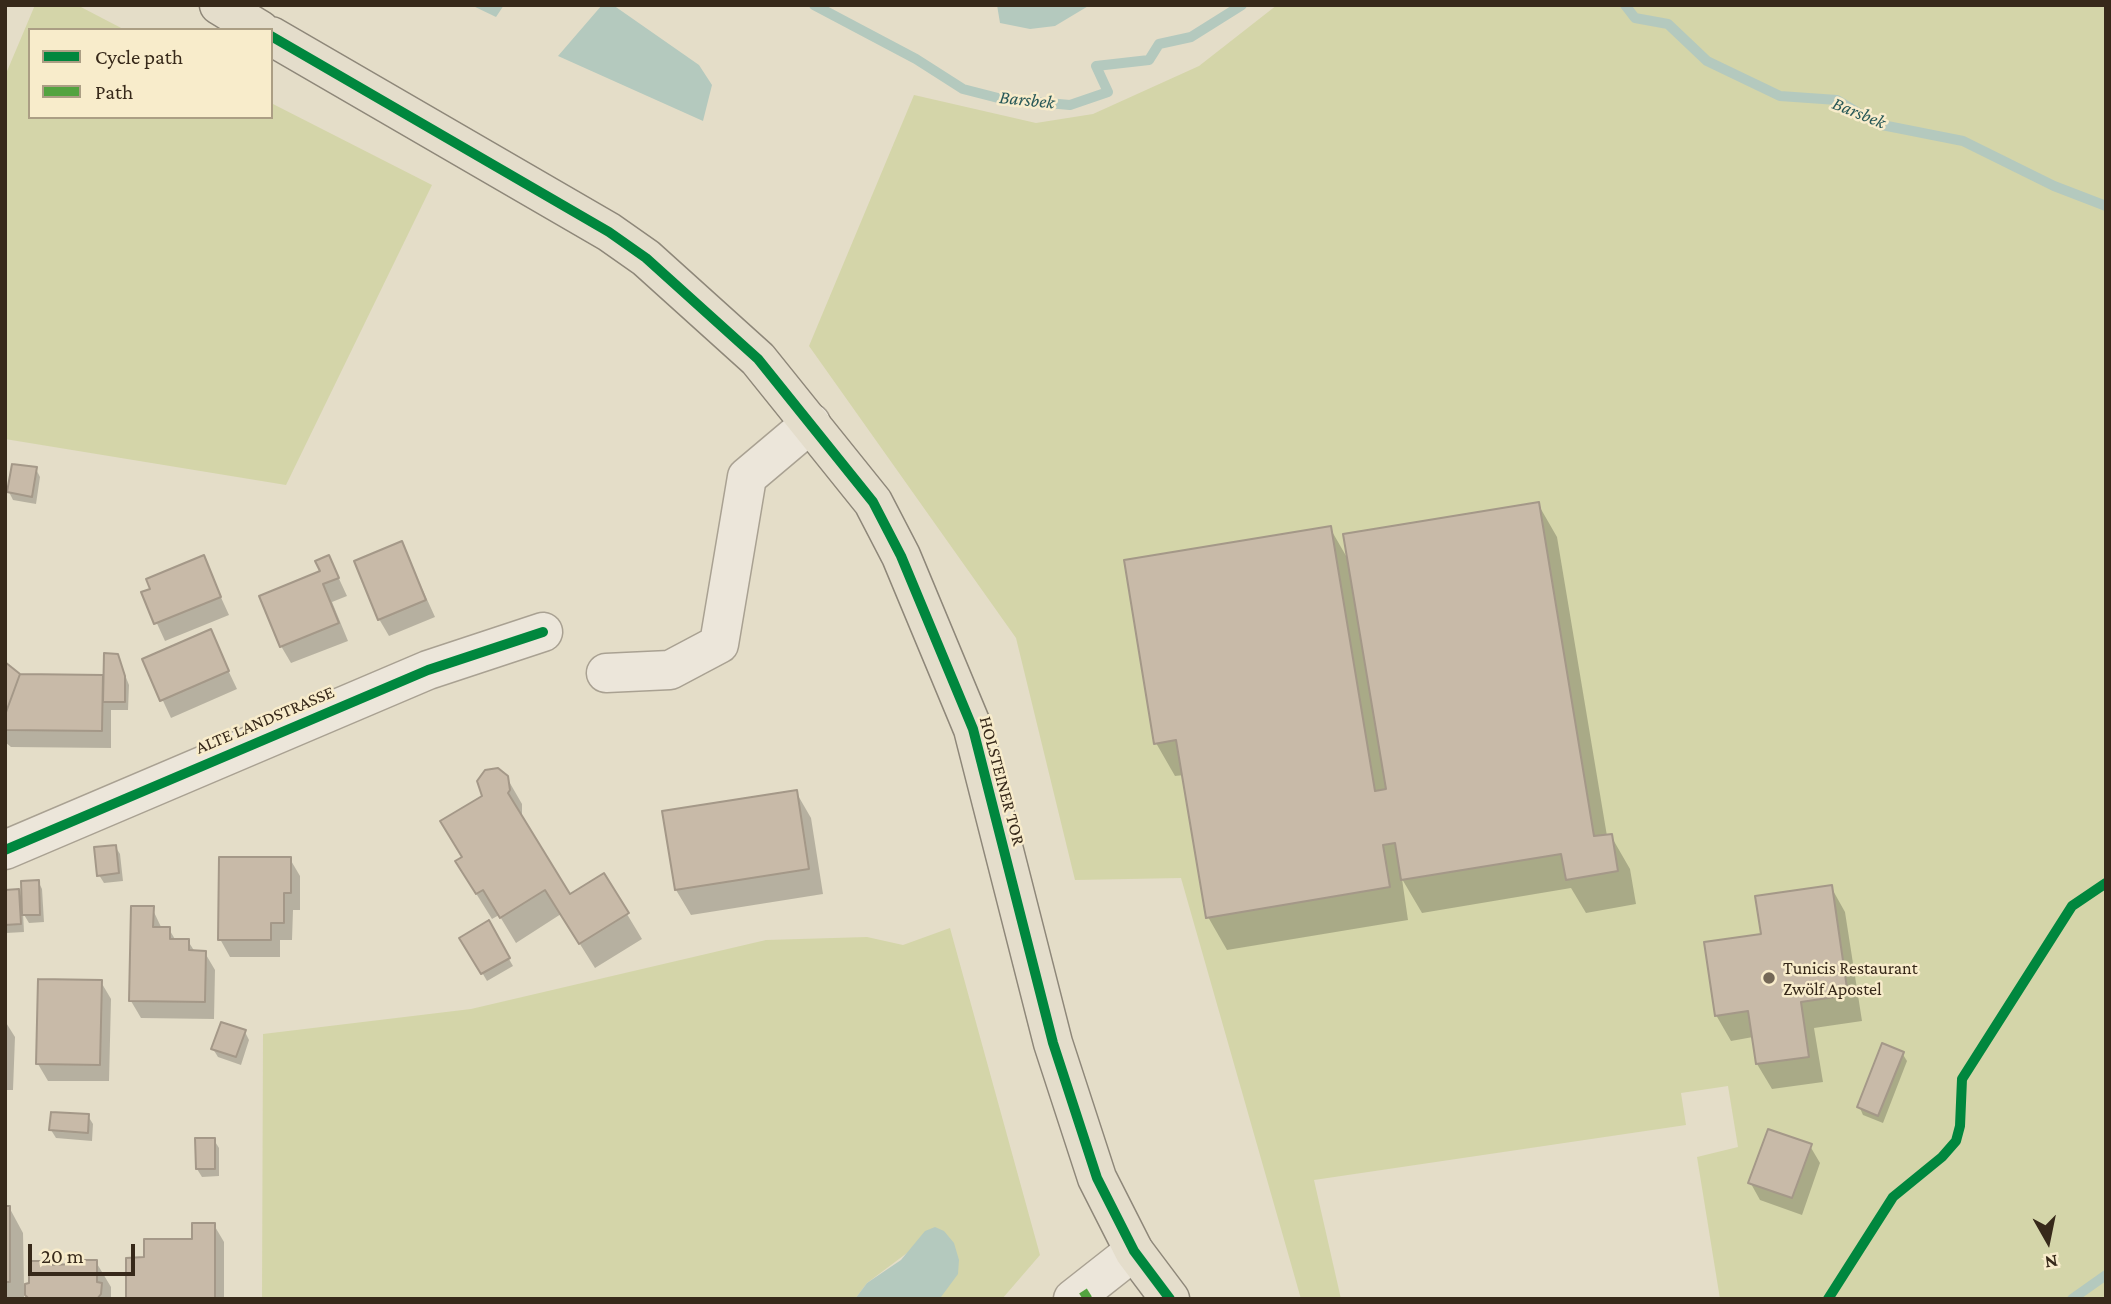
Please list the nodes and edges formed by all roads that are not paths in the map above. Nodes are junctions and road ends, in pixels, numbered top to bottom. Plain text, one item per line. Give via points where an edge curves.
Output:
1 (219, 5) edge
2 (257, 28) edge
3 (273, 37) edge
4 (811, 423) junction
5 (543, 632) dead end
6 (606, 673) dead end
7 (5, 850) edge
8 (1133, 1251) junction
9 (1170, 1298) edge
10 (1073, 1299) edge

1 - 2 main road
3 - 4 main road, HOLSTEINER TOR via 608,232 688,294 758,359
4 - 6 street via 747,477 719,644 670,670
4 - 8 main road, HOLSTEINER TOR via 873,502 901,556 973,729 1072,1107 1097,1178
5 - 7 street, ALTE LANDSTRASSE via 428,670
8 - 9 main road, HOLSTEINER TOR
8 - 10 street

